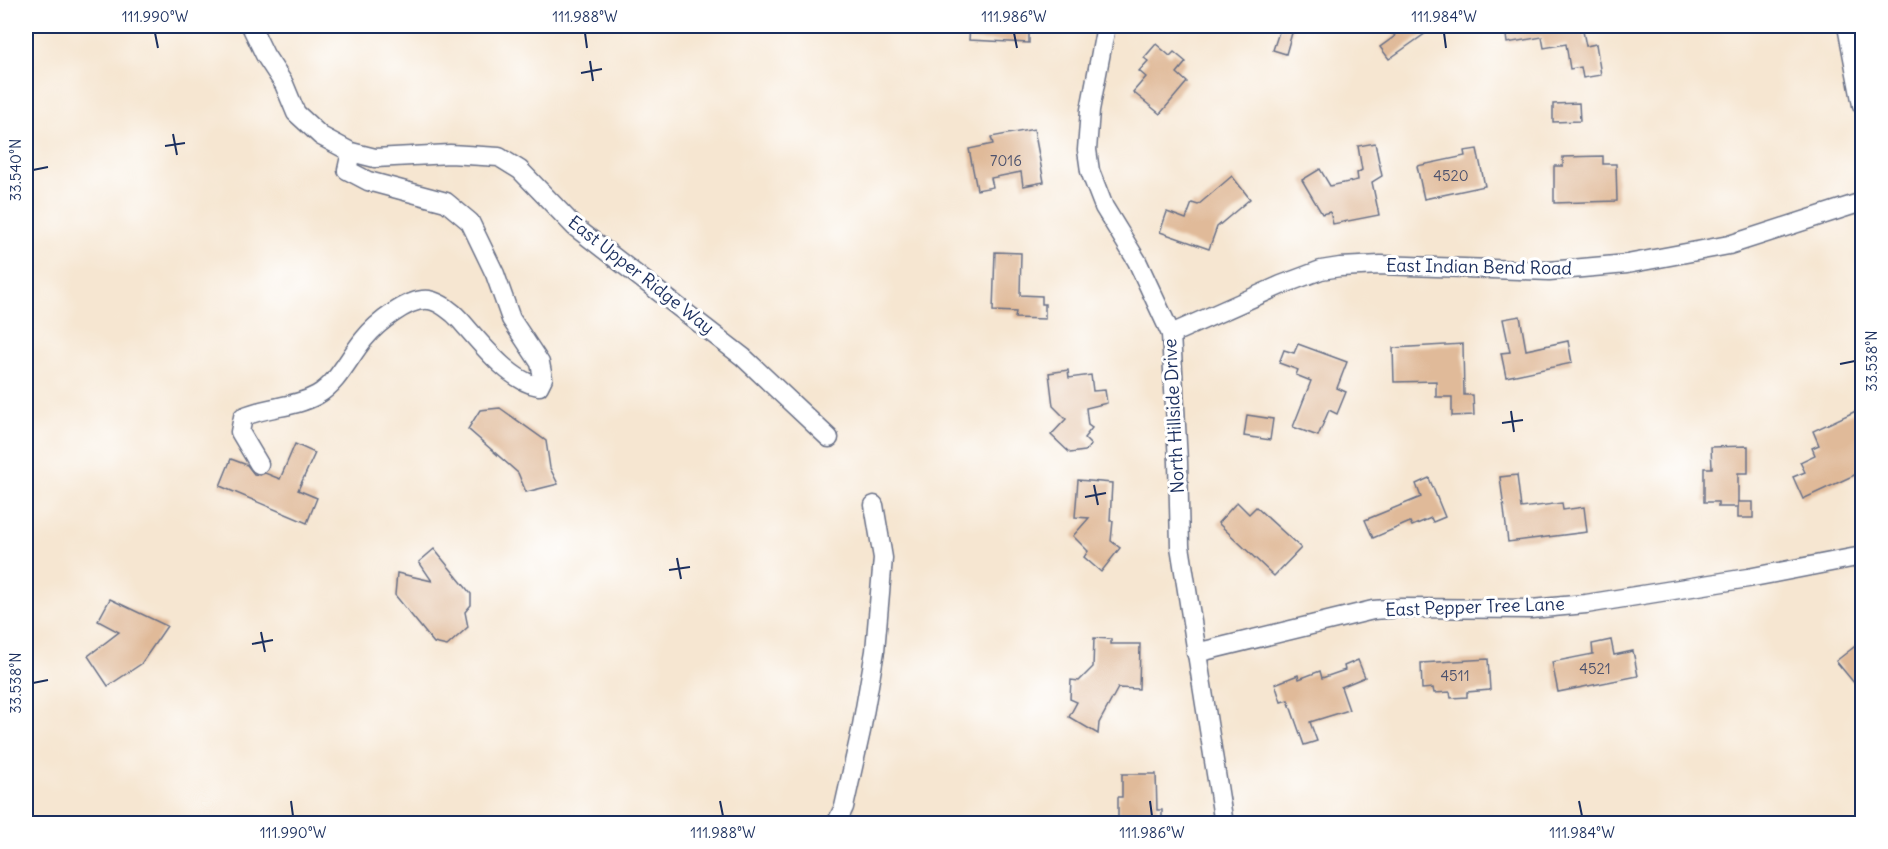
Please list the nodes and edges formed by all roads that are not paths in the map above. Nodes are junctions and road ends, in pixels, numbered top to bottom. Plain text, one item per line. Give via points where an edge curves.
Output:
1 (251, 26) edge
2 (1106, 26) edge
3 (1847, 26) edge
4 (1863, 105) edge
5 (351, 153) junction
6 (1863, 202) edge
7 (1172, 334) junction
8 (829, 438) dead end
9 (259, 464) dead end
10 (874, 505) dead end
11 (1863, 556) edge
12 (1196, 653) junction
13 (837, 824) edge
14 (1224, 824) edge

1 - 5 street, East Upper Ridge Way via 296,113 321,136
2 - 7 street, North Hillside Drive via 1090,110 1090,171 1104,207 1137,261
3 - 4 street
5 - 8 street, East Upper Ridge Way via 375,158 499,156 520,170 575,227 744,357
5 - 9 street via 347,170 368,181 446,202 470,222 511,319 540,363 543,378 539,386 512,374 454,313 439,304 428,300 405,306 390,314 364,339 332,383 318,394 295,405 243,417 240,432
6 - 7 street, East Indian Bend Road via 1729,245 1627,264 1549,271 1381,265 1322,270
7 - 12 street, North Hillside Drive via 1179,540
10 - 13 street via 883,558 875,651 861,731
11 - 12 street, East Pepper Tree Lane via 1586,604 1531,609 1373,610
12 - 14 street, North Hillside Drive

